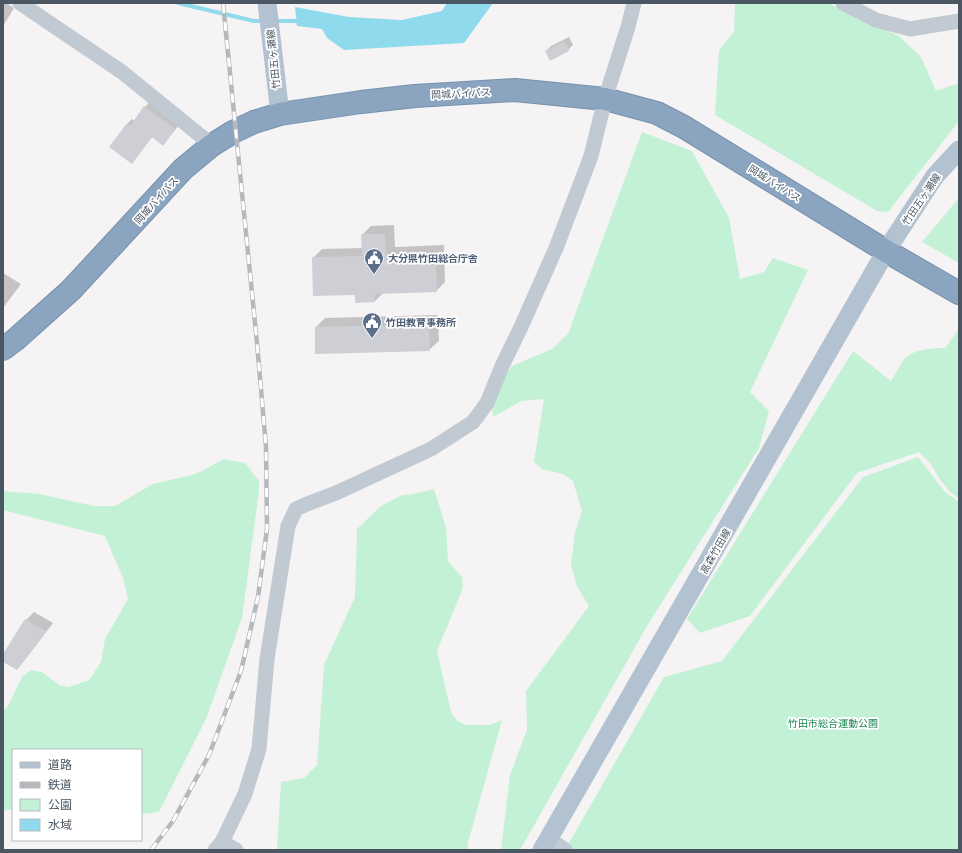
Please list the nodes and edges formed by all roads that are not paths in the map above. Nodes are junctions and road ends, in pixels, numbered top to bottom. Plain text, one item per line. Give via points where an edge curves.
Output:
1 (20, 3) edge
2 (634, 3) edge
3 (843, 3) edge
4 (267, 4) edge
5 (959, 20) edge
6 (605, 99) junction
7 (280, 114) junction
8 (212, 145) junction
9 (959, 150) edge
10 (886, 252) junction
11 (959, 292) edge
12 (3, 349) edge
13 (546, 844) edge
14 (218, 846) edge
15 (236, 850) edge
16 (565, 850) edge

1 - 8 street via 122,72
2 - 6 street
3 - 5 street via 876,20 910,29
4 - 7 main road, 竹田五ヶ瀬線
6 - 7 highway, 岡城バイパス via 515,90 384,99
6 - 10 highway, 岡城バイパス via 657,113 684,127
6 - 14 street via 590,156 556,248 487,403 473,422 430,449 296,509 288,526 268,659 259,749 245,794
7 - 8 highway, 岡城バイパス via 247,125
8 - 12 highway, 岡城バイパス via 183,170 71,290
9 - 10 main road, 竹田五ヶ瀬線 via 935,176
10 - 11 highway, 岡城バイパス
10 - 13 main road, 高森竹田線
13 - 16 street
14 - 15 street

